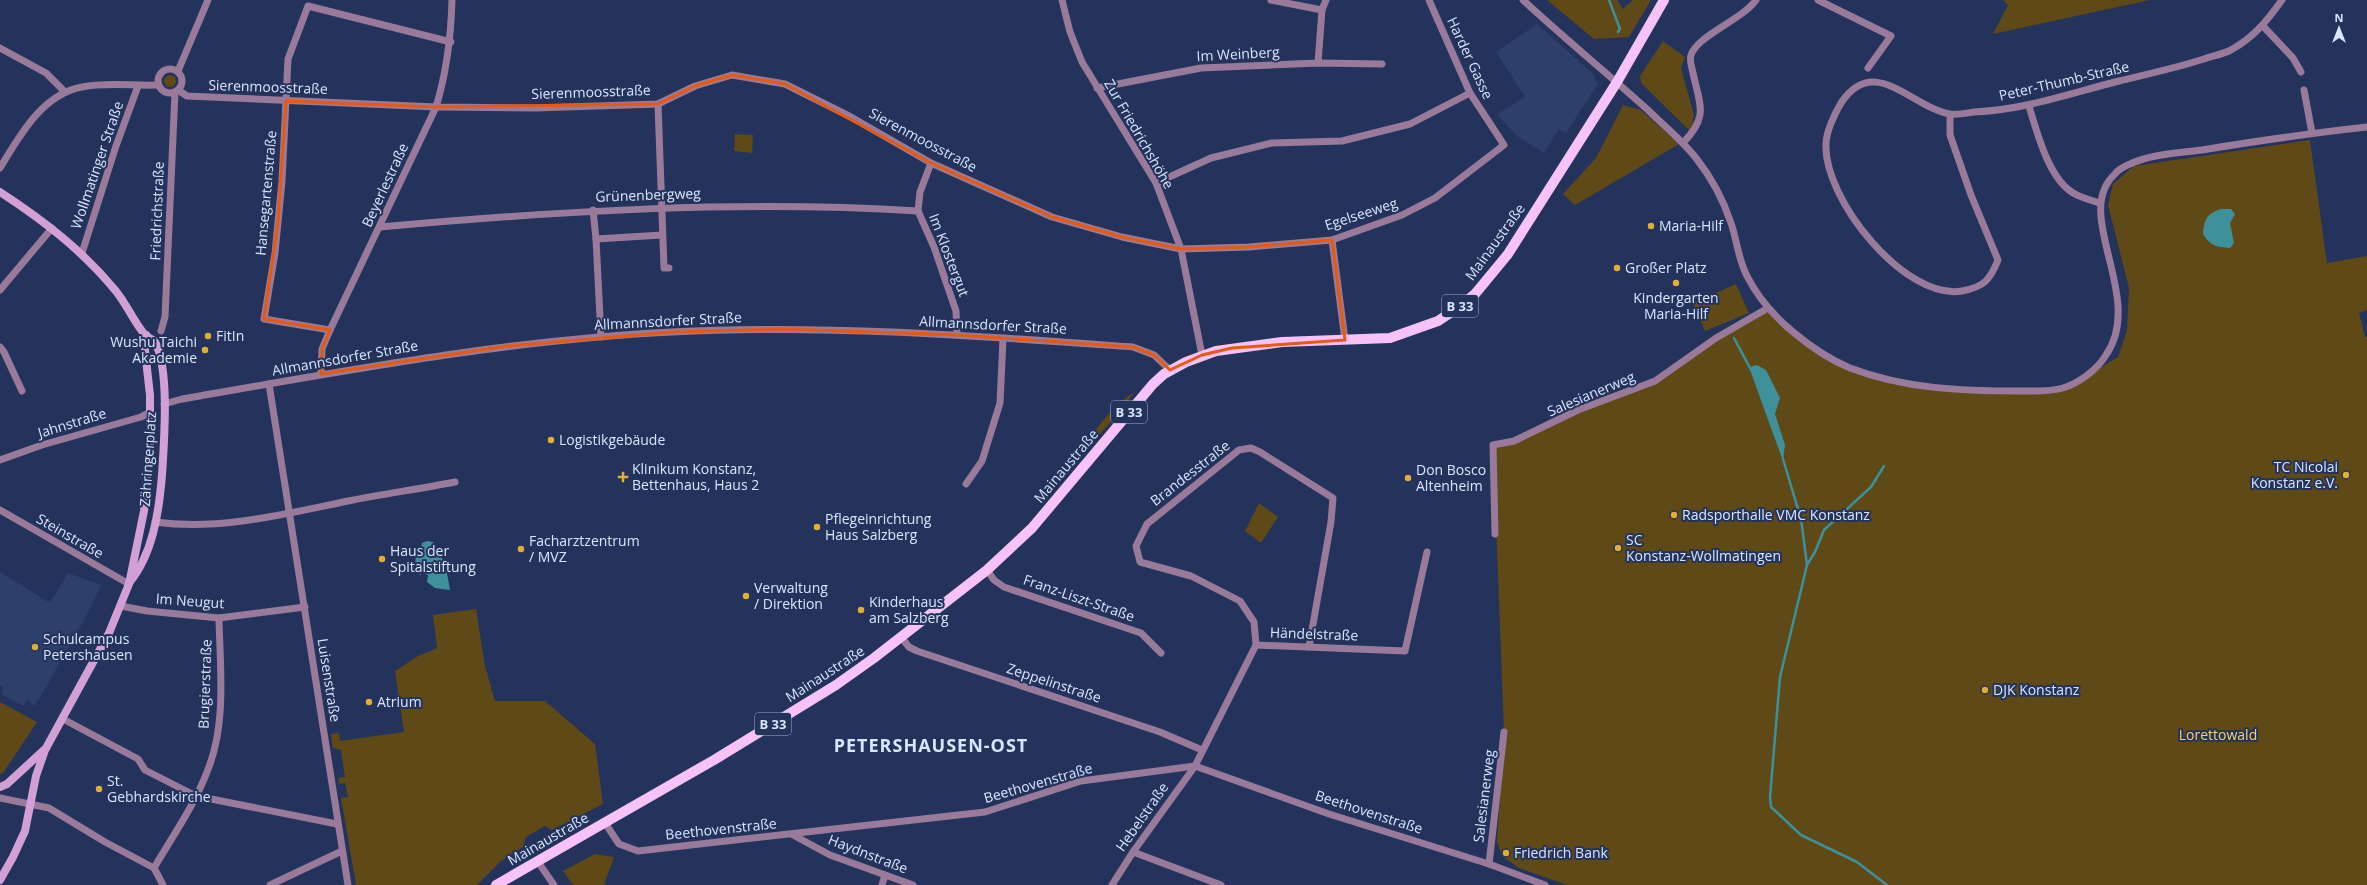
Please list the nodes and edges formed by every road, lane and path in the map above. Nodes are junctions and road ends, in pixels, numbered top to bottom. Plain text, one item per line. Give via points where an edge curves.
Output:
1 (208, 0) edge
2 (452, 0) edge
3 (1062, 0) edge
4 (1271, 0) edge
5 (1326, 0) edge
6 (1429, 0) edge
7 (1523, 0) edge
8 (1664, 0) edge
9 (1756, 0) edge
10 (1818, 0) edge
11 (2282, 0) edge
12 (1322, 10) junction
13 (2263, 26) junction
14 (451, 42) junction
15 (0, 48) edge
16 (1318, 63) junction
17 (1382, 64) dead end
18 (1868, 68) dead end
19 (178, 71) junction
20 (2301, 72) dead end
21 (1617, 82) junction
22 (158, 85) junction
23 (138, 86) junction
24 (1097, 88) junction
25 (2304, 90) dead end
26 (64, 91) junction
27 (176, 91) junction
28 (1470, 93) junction
29 (286, 101) junction
30 (658, 104) junction
31 (2029, 106) junction
32 (436, 107) junction
33 (1950, 114) junction
34 (2367, 127) edge
35 (2312, 133) junction
36 (1683, 143) junction
37 (1504, 145) joint
38 (931, 163) junction
39 (0, 168) edge
40 (1156, 183) junction
41 (0, 192) edge
42 (2099, 203) junction
43 (662, 207) junction
44 (593, 210) junction
45 (918, 211) junction
46 (380, 227) junction
47 (52, 228) junction
48 (662, 235) junction
49 (596, 239) junction
50 (1332, 240) junction
51 (1181, 249) junction
52 (82, 253) junction
53 (669, 268) dead end
54 (0, 290) edge
55 (1768, 308) junction
56 (330, 330) junction
57 (161, 331) dead end
58 (146, 335) junction
59 (957, 335) junction
60 (601, 337) junction
61 (1003, 339) junction
62 (1345, 340) junction
63 (0, 347) edge
64 (1202, 355) junction
65 (1170, 370) junction
66 (321, 374) junction
67 (269, 384) junction
68 (22, 391) dead end
69 (164, 404) junction
70 (151, 412) junction
71 (0, 460) edge
72 (455, 482) dead end
73 (966, 484) dead end
74 (0, 510) edge
75 (290, 513) junction
76 (155, 522) junction
77 (1495, 534) dead end
78 (1427, 552) dead end
79 (987, 570) junction
80 (129, 584) junction
81 (122, 606) junction
82 (305, 607) junction
83 (219, 618) junction
84 (901, 637) junction
85 (1256, 646) junction
86 (1309, 647) junction
87 (1161, 653) dead end
88 (62, 719) junction
89 (1504, 732) dead end
90 (45, 750) junction
91 (1202, 750) junction
92 (1195, 766) junction
93 (0, 787) edge
94 (196, 796) junction
95 (0, 798) edge
96 (31, 804) junction
97 (605, 823) junction
98 (337, 824) junction
99 (793, 834) junction
100 (342, 851) junction
101 (1133, 852) junction
102 (538, 862) junction
103 (1489, 864) junction
104 (154, 868) junction
105 (885, 875) junction
106 (0, 880) edge
107 (162, 885) edge
108 (270, 885) edge
109 (348, 885) edge
110 (496, 885) edge
111 (554, 885) edge
112 (882, 885) edge
113 (913, 885) edge
114 (1112, 885) edge
115 (1221, 885) edge
116 (1545, 885) edge

1 - 19 street, Friedrichstraße
2 - 14 street, Beyerlestraße
3 - 24 street, Zur Friedrichshöhe via 1070,32 1082,62
4 - 12 street
5 - 12 street
6 - 28 street, Harder Gasse
7 - 21 street
8 - 21 main road, Mainaustraße / B 33
9 - 36 street via 1733,20 1695,46 1690,56 1701,108 1700,121
10 - 18 street via 1891,36
11 - 13 street, Peter-Thumb-Straße
12 - 16 street
13 - 20 street via 2293,58
13 - 31 street, Peter-Thumb-Straße via 2230,50 2179,67
14 - 29 street, Hansegartenstraße via 308,6 288,59
14 - 32 street, Beyerlestraße
15 - 26 street via 46,73
16 - 17 street, Im Weinberg
16 - 24 street, Im Weinberg via 1201,68
19 - 22 street via 164,70 159,75
19 - 27 street, Friedrichstraße via 182,79
21 - 36 street
21 - 62 main road, Mainaustraße / B 33 via 1508,254 1476,294 1438,320 1416,330 1390,338
22 - 23 street
22 - 27 street via 166,93
23 - 26 street via 97,85
23 - 52 street, Wollmatinger Straße via 113,153
24 - 40 street, Zur Friedrichshöhe
25 - 35 street
26 - 39 street via 36,116
27 - 29 street, Sierenmoosstraße via 187,96
27 - 57 street, Friedrichstraße via 165,317
28 - 37 street, Harder Gasse
28 - 40 street via 1410,124 1342,141 1272,143 1211,158
29 - 32 street, Sierenmoosstraße
29 - 56 street, Hansegartenstraße via 276,245 264,319
30 - 32 street, Sierenmoosstraße via 535,108
30 - 38 street, Sierenmoosstraße via 695,86 732,75 785,84
30 - 43 street
31 - 33 street, Peter-Thumb-Straße
31 - 42 street via 2044,154 2060,180 2074,194
32 - 46 street, Beyerlestraße
33 - 33 street, Peter-Thumb-Straße via 1918,101 1888,84 1867,81 1841,103 1826,144 1828,165 1840,196 1867,235 1904,272 1932,288 1955,292 1977,288 1992,276 1998,260 1950,135
34 - 35 street
35 - 42 street via 2131,163 2115,173 2106,184
36 - 55 street via 1713,182 1731,223 1739,257 1747,276
37 - 50 street, Egelseeweg via 1435,198 1402,215
38 - 45 street, Im Klostergut via 920,192
38 - 51 street, Sierenmoosstraße via 1052,217 1122,237
40 - 51 street, Zur Friedrichshöhe
41 - 47 main road, Wollmatinger Straße
42 - 55 street via 2118,291 2116,337 2094,369 2080,380 2063,388 2040,392 1954,390 1884,379 1819,353
43 - 44 street, Grünenbergweg
43 - 45 street, Grünenbergweg via 760,206
43 - 48 street
44 - 46 street, Grünenbergweg
44 - 49 street
45 - 59 street, Im Klostergut via 934,247 956,311
46 - 56 street, Beyerlestraße
47 - 52 main road, Zähringerplatz
47 - 54 street
48 - 49 street
48 - 53 street via 664,268
49 - 60 street
50 - 51 street, Egelseeweg via 1249,247
50 - 62 street
51 - 64 street, Zur Friedrichshöhe
52 - 58 main road, Zähringerplatz via 115,290
55 - 77 street, Salesianerweg via 1716,338 1655,381 1578,410 1514,441 1493,446
56 - 66 street, Beyerlestraße via 322,350
58 - 69 main road, Zähringerplatz via 154,341 160,358
58 - 70 main road, Zähringerplatz via 145,351
59 - 60 street, Allmannsdorfer Straße via 785,329
59 - 61 street, Allmannsdorfer Straße
60 - 66 street, Allmannsdorfer Straße via 507,346
61 - 65 street, Allmannsdorfer Straße via 1133,347 1154,355
61 - 73 street via 1000,402 982,461
62 - 64 main road, Mainaustraße / B 33 via 1275,343 1232,348
63 - 68 street
64 - 65 main road, Mainaustraße / B 33
65 - 79 main road, Mainaustraße / B 33 via 1153,384 1032,528
66 - 67 street, Allmannsdorfer Straße
67 - 69 street, Allmannsdorfer Straße
67 - 75 street, Luisenstraße
69 - 70 main road
69 - 76 main road, Zähringerplatz via 161,479
70 - 71 street, Jahnstraße
70 - 80 main road, Zähringerplatz via 146,495
72 - 75 street
74 - 80 street, Steinstraße
75 - 76 street via 208,525
75 - 82 street, Luisenstraße
76 - 80 main road, Zähringerplatz via 144,562
78 - 86 street, Händelstraße via 1405,651
79 - 84 main road, Mainaustraße / B 33
79 - 87 street, Franz-Liszt-Straße via 994,580 1004,587 1142,633
80 - 81 main road, Zähringerplatz
81 - 83 street, Im Neugut
81 - 88 main road, Zähringerplatz via 88,675
82 - 83 street, Im Neugut
82 - 98 street, Luisenstraße
83 - 94 street, Brugierstraße via 219,723 208,772
84 - 91 street, Zeppelinstraße via 909,647 917,651 1160,732
84 - 97 main road, Mainaustraße / B 33 via 836,685 766,729
85 - 86 street, Händelstraße
85 - 86 street, Brandesstraße via 1254,622 1240,601 1191,576 1140,562 1136,546 1147,524 1239,450 1251,448 1333,498
85 - 91 street, Händelstraße
88 - 90 main road, Zähringerplatz
88 - 94 street via 138,759 145,770
89 - 103 street, Salesianerweg
90 - 93 main road via 7,784
90 - 96 main road, Zähringerplatz via 36,776
91 - 92 street, Händelstraße
92 - 99 street, Beethovenstraße via 1081,781 985,812
92 - 101 street, Hebelstraße
92 - 103 street, Beethovenstraße via 1329,814
94 - 98 street
94 - 104 street, Brugierstraße
95 - 96 street
96 - 104 street via 50,808
96 - 106 main road, Zähringerplatz via 25,831
97 - 99 street, Beethovenstraße via 619,844 638,851
97 - 102 main road, Mainaustraße / B 33
98 - 100 street, Luisenstraße
99 - 105 street, Haydnstraße via 830,855
100 - 108 street
100 - 109 street, Luisenstraße
101 - 114 street, Hebelstraße
101 - 115 street
102 - 110 main road, Mainaustraße / B 33
102 - 111 street
103 - 116 street, Beethovenstraße
104 - 107 street
105 - 112 street
105 - 113 street, Haydnstraße

